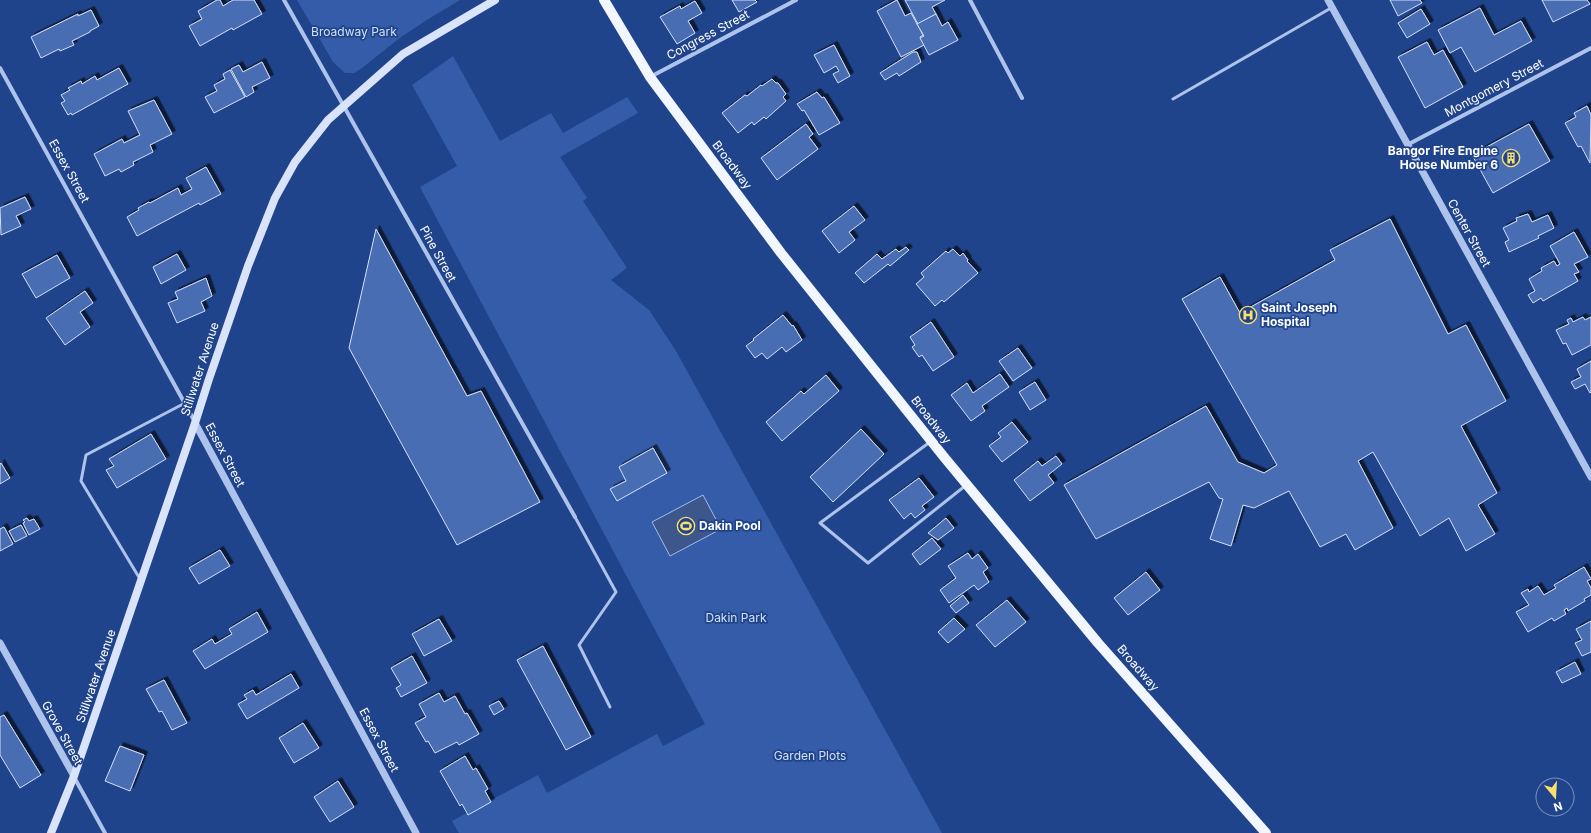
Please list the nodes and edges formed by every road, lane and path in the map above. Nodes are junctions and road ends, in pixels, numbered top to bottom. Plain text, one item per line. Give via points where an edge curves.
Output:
1 (284, 0) edge
2 (495, 0) edge
3 (604, 0) edge
4 (796, 0) edge
5 (970, 0) edge
6 (1328, 0) edge
7 (1332, 7) junction
8 (1591, 48) edge
9 (0, 68) edge
10 (650, 77) junction
11 (1022, 98) dead end
12 (1173, 99) dead end
13 (343, 106) junction
14 (1407, 145) junction
15 (185, 403) junction
16 (195, 423) junction
17 (931, 441) junction
18 (1591, 476) edge
19 (967, 485) junction
20 (575, 517) joint
21 (141, 581) junction
22 (0, 643) edge
23 (610, 707) dead end
24 (74, 776) junction
25 (50, 833) edge
26 (105, 833) edge
27 (416, 833) edge
28 (1266, 833) edge

1 - 13 street, Pine Street
2 - 13 main road, Stillwater Avenue via 403,54
3 - 10 main road, Broadway
4 - 10 street, Congress Street
5 - 11 street
6 - 7 street, Center Street
7 - 12 lane
7 - 14 street, Center Street
8 - 14 street, Montgomery Street
9 - 15 street, Essex Street
10 - 17 main road, Broadway via 781,254
13 - 16 main road, Stillwater Avenue via 328,120 295,162 275,198 248,266
13 - 20 street, Pine Street
14 - 18 street, Center Street
15 - 16 street, Essex Street
15 - 21 lane via 86,455 81,481
16 - 21 main road, Stillwater Avenue
16 - 27 street, Essex Street
17 - 19 main road, Broadway
17 - 19 lane via 820,523 868,563
19 - 28 main road, Broadway via 1098,643
20 - 23 lane via 616,592 579,645
21 - 24 main road, Stillwater Avenue
22 - 24 street, Grove Street
24 - 25 main road, Stillwater Avenue
24 - 26 street, Grove Street

